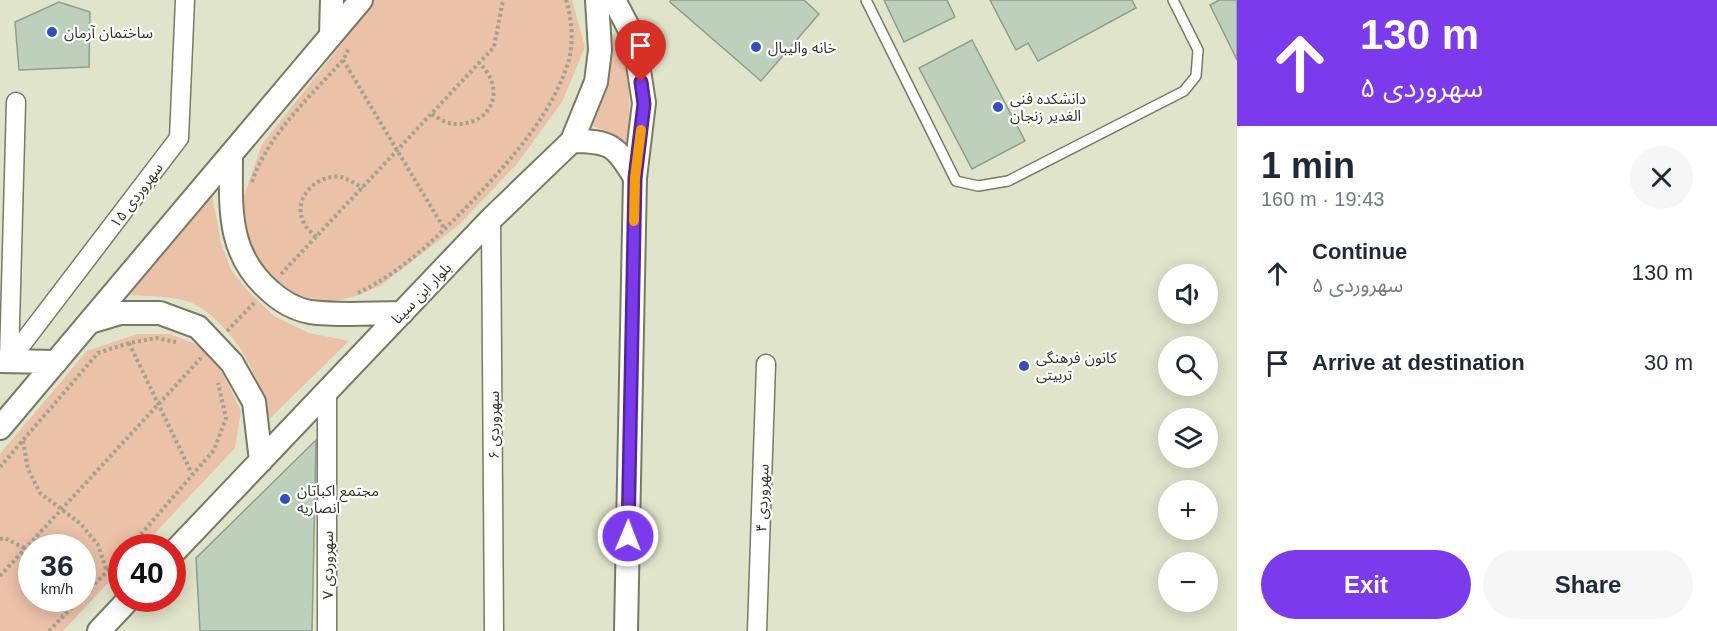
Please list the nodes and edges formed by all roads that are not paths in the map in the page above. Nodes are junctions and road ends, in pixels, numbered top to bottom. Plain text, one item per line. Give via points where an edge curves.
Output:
1 (185, 0) edge
2 (332, 0) edge
3 (361, 0) edge
4 (597, 0) edge
5 (614, 0) edge
6 (866, 0) edge
7 (1173, 0) edge
8 (331, 35) junction
9 (16, 102) dead end
10 (572, 141) junction
11 (231, 154) junction
12 (635, 178) junction
13 (491, 219) junction
14 (402, 313) junction
15 (89, 322) junction
16 (4, 361) edge
17 (56, 362) junction
18 (766, 364) dead end
19 (327, 391) junction
20 (0, 428) edge
21 (261, 461) junction
22 (186, 539) edge
23 (117, 612) edge
24 (99, 631) edge
25 (327, 631) edge
26 (494, 631) edge
27 (626, 631) edge
28 (757, 631) edge

1 - 16 street, سهروردی ۱۵ via 179,138
2 - 8 street
3 - 8 street
4 - 10 street, بلوار ابن سینا via 600,50 596,82
5 - 12 street via 634,38 644,104
6 - 7 lane via 957,181 978,186 1008,181 1184,91 1196,76 1198,50
8 - 11 street
9 - 16 street
10 - 12 street via 599,141 621,154
10 - 13 street, بلوار ابن سینا
11 - 14 street via 232,221 237,244 258,280 291,306 307,311
11 - 15 street
12 - 27 street
13 - 14 street, بلوار ابن سینا
13 - 26 street, سهروردی ۶
14 - 19 street, بلوار ابن سینا
15 - 17 street
15 - 21 street via 120,313 160,313 198,327 203,350 232,363 254,402
16 - 17 street
17 - 20 street
18 - 28 street, سهروردی ۴
19 - 21 street, بلوار ابن سینا
19 - 25 street, سهروردی ۷
21 - 22 street, بلوار ابن سینا
23 - 24 street

